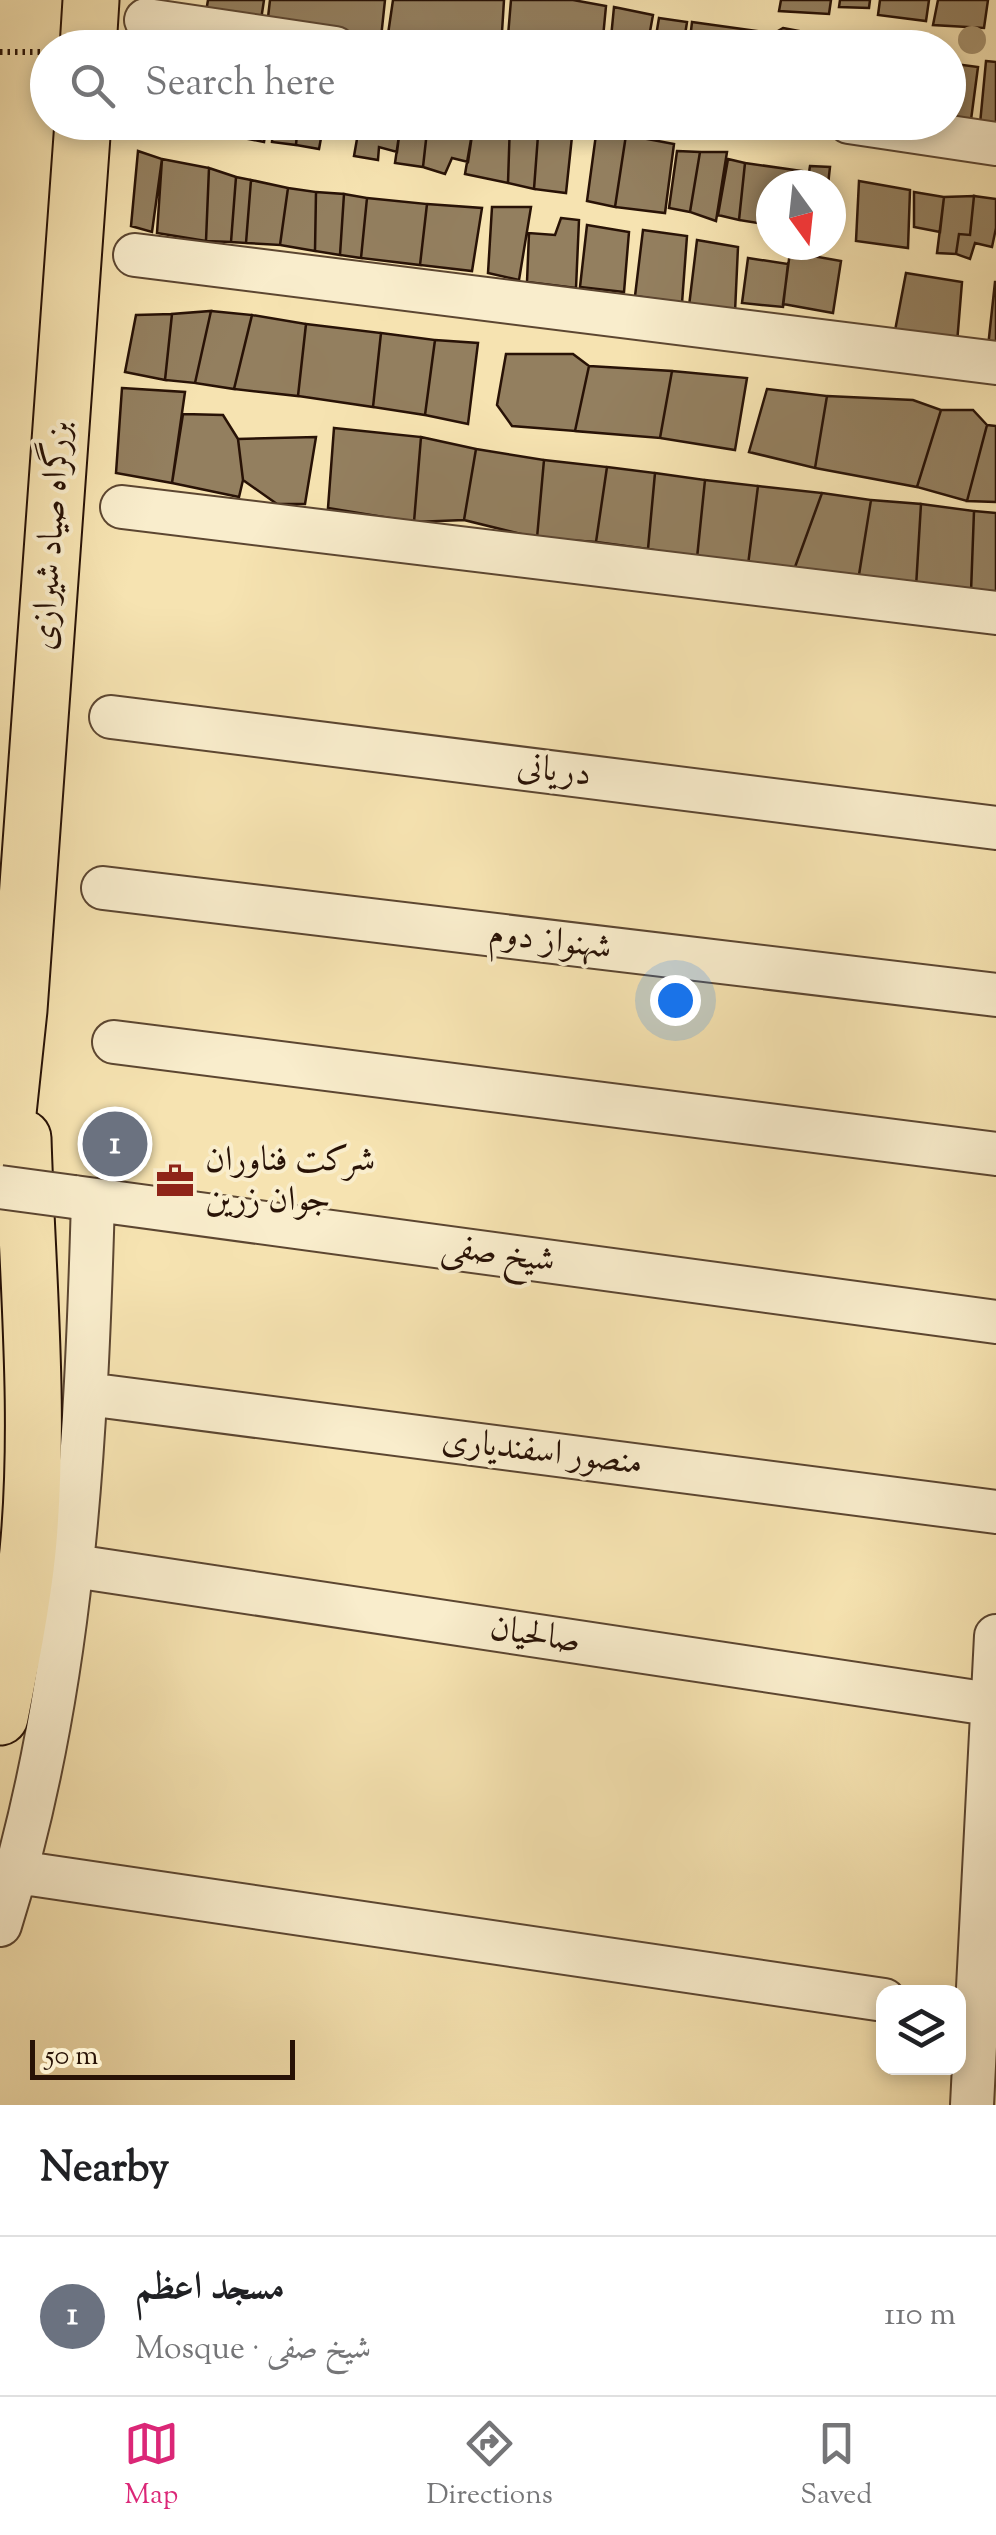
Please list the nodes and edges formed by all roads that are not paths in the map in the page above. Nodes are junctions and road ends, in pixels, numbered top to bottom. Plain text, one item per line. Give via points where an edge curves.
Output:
1 (92, 0) edge
2 (146, 20) dead end
3 (90, 30) edge
4 (214, 30) edge
5 (81, 140) edge
6 (966, 140) edge
7 (996, 144) edge
8 (135, 255) dead end
9 (996, 363) edge
10 (122, 507) dead end
11 (996, 614) edge
12 (112, 716) dead end
13 (996, 828) edge
14 (103, 888) dead end
15 (996, 995) edge
16 (19, 1010) junction
17 (114, 1042) dead end
18 (996, 1154) edge
19 (0, 1187) edge
20 (83, 1199) junction
21 (996, 1322) edge
22 (88, 1394) junction
23 (996, 1512) edge
24 (74, 1566) junction
25 (996, 1636) edge
26 (994, 1705) edge
27 (0, 1717) edge
28 (17, 1872) junction
29 (0, 1924) edge
30 (876, 1999) edge
31 (977, 2014) edge
32 (972, 2105) edge

1 - 3 main road
2 - 4 street
5 - 16 main road, بزرگراه صیاد شیرازی
6 - 7 street
8 - 9 street
10 - 11 street
12 - 13 street, دریانی
14 - 15 street, شهنواز دوم
16 - 19 main road, بزرگراه صیاد شیرازی
16 - 27 main road via 32,1425 28,1548
17 - 18 street
19 - 20 street, شیخ صفی, bridge
20 - 21 street, شیخ صفی
20 - 22 street
22 - 23 street, منصور اسفندیاری
22 - 24 street
24 - 26 street, صالحیان
24 - 28 street
25 - 26 street
26 - 31 street
28 - 29 street
28 - 30 street
31 - 32 street

